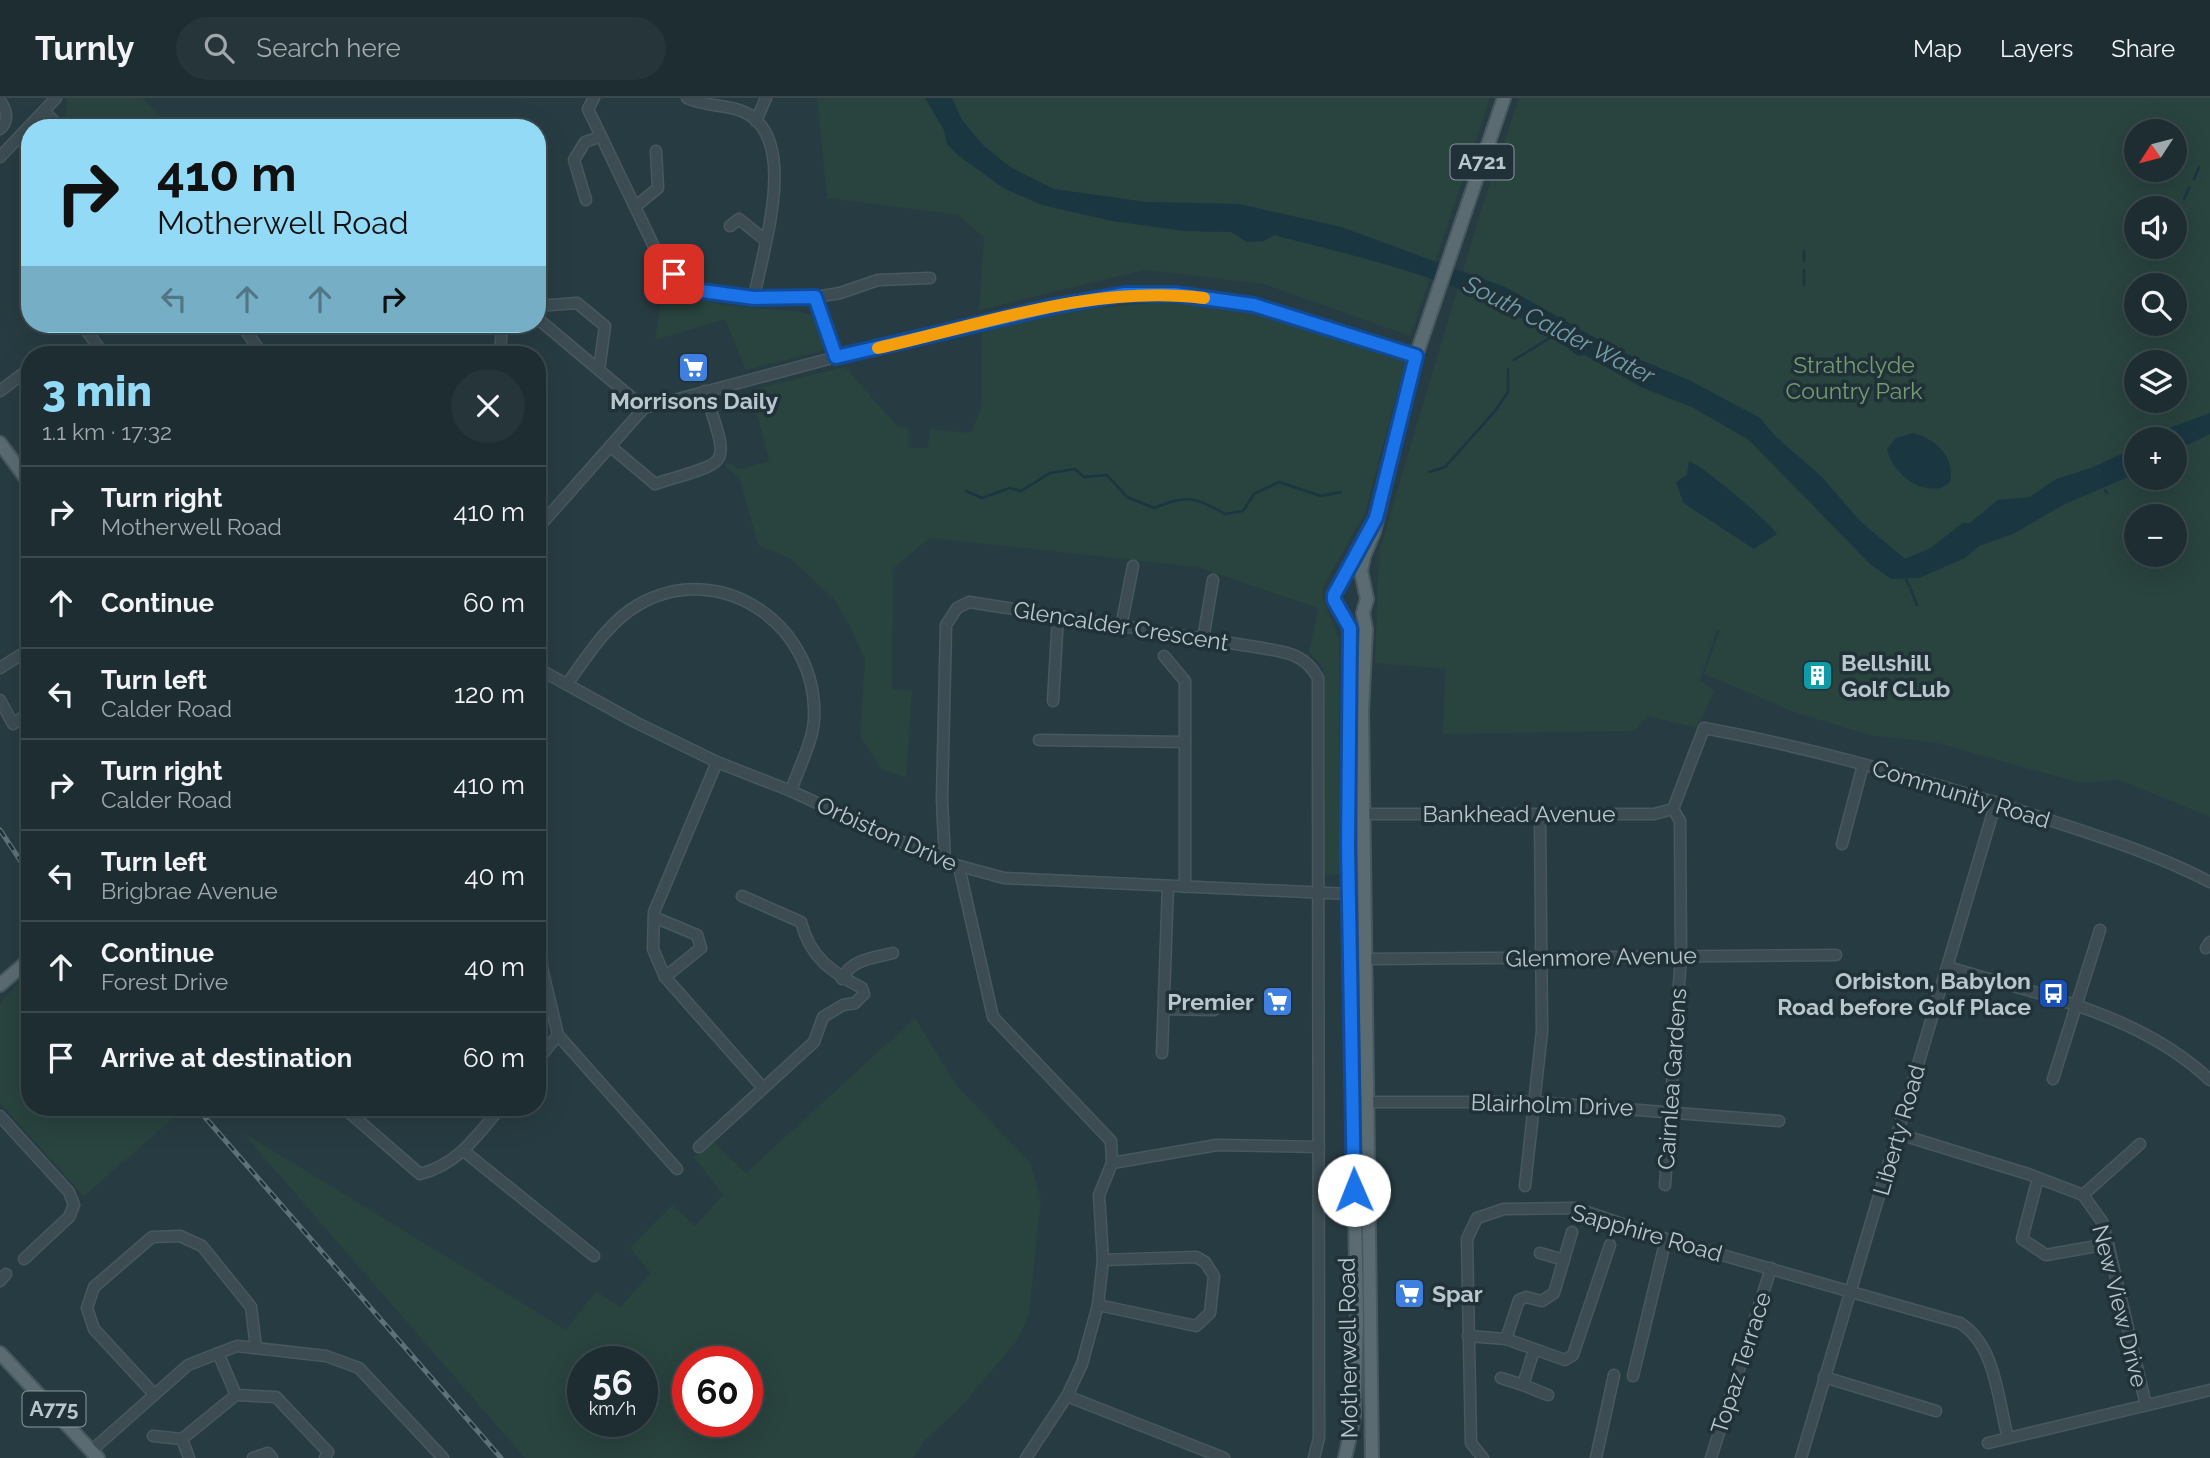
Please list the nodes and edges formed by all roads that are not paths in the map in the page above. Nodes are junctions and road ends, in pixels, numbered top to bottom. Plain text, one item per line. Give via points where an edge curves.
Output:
1 (56, 98) edge
2 (594, 98) edge
3 (687, 98) edge
4 (766, 98) edge
5 (1504, 98) edge
6 (0, 101) edge
7 (44, 111) junction
8 (36, 119) edge
9 (52, 119) edge
10 (756, 121) junction
11 (0, 129) edge
12 (21, 135) edge
13 (599, 137) junction
14 (656, 151) dead end
15 (0, 157) edge
16 (586, 200) dead end
17 (636, 206) junction
18 (733, 209) dead end
19 (765, 240) junction
20 (930, 278) dead end
21 (815, 297) junction
22 (754, 298) junction
23 (546, 305) edge
24 (546, 326) edge
25 (1416, 356) junction
26 (836, 357) junction
27 (599, 370) junction
28 (21, 375) edge
29 (0, 391) edge
30 (705, 391) junction
31 (644, 408) junction
32 (0, 443) edge
33 (610, 446) junction
34 (21, 472) edge
35 (546, 516) edge
36 (1376, 518) junction
37 (1133, 566) dead end
38 (1213, 580) dead end
39 (1340, 583) junction
40 (1364, 584) junction
41 (1364, 607) junction
42 (1341, 610) junction
43 (1058, 617) junction
44 (1121, 626) junction
45 (1203, 639) junction
46 (21, 655) edge
47 (1164, 656) dead end
48 (0, 668) edge
49 (546, 673) edge
50 (567, 684) junction
51 (0, 700) edge
52 (1053, 701) dead end
53 (21, 718) edge
54 (1039, 740) dead end
55 (1185, 742) junction
56 (717, 762) junction
57 (1863, 765) junction
58 (791, 791) junction
59 (1996, 802) junction
60 (1673, 809) junction
61 (1363, 814) junction
62 (1540, 814) junction
63 (1842, 844) dead end
64 (945, 862) junction
65 (959, 867) junction
66 (2210, 882) edge
67 (1168, 886) junction
68 (1185, 887) junction
69 (1320, 893) junction
70 (1349, 894) junction
71 (742, 896) dead end
72 (654, 917) junction
73 (2101, 930) dead end
74 (893, 953) dead end
75 (1836, 955) dead end
76 (1681, 956) junction
77 (1544, 958) junction
78 (1365, 959) junction
79 (21, 967) edge
80 (1948, 967) junction
81 (665, 977) junction
82 (842, 979) junction
83 (0, 985) edge
84 (546, 989) edge
85 (2077, 1007) junction
86 (1164, 1009) junction
87 (1214, 1010) dead end
88 (558, 1035) junction
89 (546, 1050) edge
90 (1162, 1053) dead end
91 (2053, 1080) dead end
92 (2210, 1080) edge
93 (763, 1088) junction
94 (1366, 1102) junction
95 (1536, 1102) junction
96 (1670, 1110) junction
97 (0, 1116) edge
98 (353, 1116) edge
99 (494, 1116) edge
100 (1779, 1121) dead end
101 (1899, 1134) junction
102 (2140, 1144) dead end
103 (699, 1147) dead end
104 (1319, 1147) junction
105 (465, 1152) junction
106 (1112, 1163) junction
107 (677, 1169) dead end
108 (2038, 1178) junction
109 (1665, 1185) dead end
110 (1525, 1186) dead end
111 (2083, 1195) junction
112 (1572, 1232) dead end
113 (1666, 1239) junction
114 (2108, 1244) junction
115 (1610, 1245) dead end
116 (1540, 1252) dead end
117 (594, 1256) dead end
118 (24, 1259) dead end
119 (1564, 1259) junction
120 (1103, 1261) junction
121 (1771, 1268) junction
122 (1850, 1291) junction
123 (1098, 1305) junction
124 (1468, 1336) junction
125 (1506, 1339) junction
126 (0, 1343) edge
127 (256, 1348) junction
128 (1534, 1350) junction
129 (218, 1353) junction
130 (5, 1357) edge
131 (1614, 1376) dead end
132 (1633, 1376) dead end
133 (1824, 1377) junction
134 (1502, 1378) dead end
135 (1523, 1385) junction
136 (2210, 1390) edge
137 (154, 1394) junction
138 (236, 1395) junction
139 (1548, 1395) dead end
140 (1067, 1396) junction
141 (2146, 1405) junction
142 (1936, 1411) dead end
143 (153, 1436) dead end
144 (2008, 1438) junction
145 (182, 1439) junction
146 (1988, 1443) dead end
147 (95, 1454) edge
148 (189, 1458) edge
149 (253, 1458) edge
150 (272, 1458) edge
151 (325, 1458) edge
152 (443, 1458) edge
153 (1026, 1458) edge
154 (1224, 1458) edge
155 (1314, 1458) edge
156 (1345, 1458) edge
157 (1372, 1458) edge
158 (1483, 1458) edge
159 (1596, 1458) edge
160 (1711, 1458) edge
161 (1801, 1458) edge

1 - 7 street
2 - 13 street via 588,109
3 - 10 street via 744,112
4 - 10 street
5 - 25 main road, A721
6 - 11 street via 6,116
7 - 8 street
7 - 9 street
10 - 19 street via 770,136 774,152 772,211
12 - 15 street
13 - 16 street via 585,142 574,160
13 - 17 street
14 - 17 street via 658,188
17 - 22 street via 660,259 687,289
18 - 19 street via 734,223
19 - 22 street
20 - 21 street via 878,280
21 - 22 street
21 - 26 street
23 - 27 street via 577,303 605,326
24 - 27 street
25 - 26 street via 1254,305 1175,294 1125,294
25 - 36 main road, A721
26 - 30 street
27 - 31 street
28 - 29 street
30 - 31 street
30 - 33 street via 722,445 722,457 715,466 655,484
31 - 33 street
32 - 34 main road
33 - 35 street
36 - 39 main road, A721
36 - 40 main road, A721 via 1361,571
37 - 44 street
38 - 45 street
39 - 40 main road
39 - 42 main road via 1334,600
40 - 41 main road, A721
41 - 42 main road via 1351,613
41 - 61 main road, Motherwell Road / A721
42 - 70 main road, Motherwell Road via 1350,628
43 - 44 street, Glencalder Crescent
43 - 52 street
43 - 64 street, Glencalder Crescent via 969,602 957,608 946,625
44 - 45 street, Glencalder Crescent
45 - 69 street, Glencalder Crescent via 1297,655 1311,665 1318,678
46 - 48 street
47 - 55 street via 1185,681
49 - 50 street, Orbiston Drive
50 - 56 street, Orbiston Drive
50 - 58 street via 622,617 670,590 714,591 755,605 786,631 807,671 812,692 814,722
51 - 53 street via 13,724
54 - 55 street
55 - 68 street
56 - 58 street, Orbiston Drive
56 - 72 street
57 - 59 street, Community Road
57 - 60 street, Community Road via 1772,740 1704,728
57 - 63 street
58 - 64 street, Orbiston Drive
59 - 66 street, Community Road via 2131,848
59 - 80 street, Liberty Road
60 - 62 street, Bankhead Avenue via 1654,814
60 - 76 street, Cairnlea Gardens via 1680,821
61 - 62 street, Bankhead Avenue
61 - 78 main road, Motherwell Road / A721
62 - 77 street
64 - 65 street, Orbiston Drive
65 - 67 street, Orbiston Drive via 1004,878
65 - 106 street via 993,1017 1111,1141
67 - 68 street, Orbiston Drive
67 - 86 street
68 - 69 street, Orbiston Drive
69 - 70 street, Orbiston Drive
69 - 104 street, Motherwell Road
70 - 156 main road, Motherwell Road via 1357,1319 1354,1416
71 - 82 street via 801,922 815,957
72 - 81 street via 654,955
72 - 81 street via 696,935 701,942 701,948
73 - 85 street
74 - 82 street via 858,962
75 - 76 street, Glenmore Avenue
76 - 77 street, Glenmore Avenue
76 - 96 street, Cairnlea Gardens
77 - 78 street, Glenmore Avenue
77 - 95 street
78 - 94 main road, Motherwell Road / A721
79 - 83 main road
80 - 85 street
80 - 101 street, Liberty Road
81 - 93 street
82 - 93 street via 862,988 861,999 823,1017 814,1042
84 - 88 street
85 - 91 street
85 - 92 street via 2154,1037
86 - 87 street
86 - 90 street
88 - 89 street
88 - 107 street
93 - 103 street
94 - 95 street, Blairholm Drive
94 - 157 main road, Motherwell Road / A721
95 - 96 street, Blairholm Drive
95 - 110 street
96 - 100 street, Blairholm Drive
96 - 109 street, Cairnlea Gardens
97 - 118 street via 69,1192 74,1205 69,1217
98 - 105 street via 420,1174 441,1168
99 - 105 street
101 - 108 street, New View Drive
101 - 122 street, Liberty Road
102 - 111 street
104 - 106 street via 1217,1145
104 - 155 street, Motherwell Road via 1319,1438
105 - 117 street
106 - 120 street via 1099,1195
108 - 111 street, New View Drive
108 - 114 street via 2022,1239 2046,1255
111 - 114 street, New View Drive via 2103,1223
112 - 119 street
113 - 121 street, Sapphire Road
113 - 124 street, Sapphire Road via 1576,1208 1504,1209 1477,1218 1467,1239
113 - 132 street
114 - 141 street, New View Drive
115 - 128 street via 1573,1355 1565,1360
116 - 119 street
119 - 125 street via 1554,1293 1542,1301 1519,1300
120 - 123 street
120 - 123 street via 1196,1257 1210,1265 1214,1276 1210,1314 1196,1326
121 - 122 street, Sapphire Road
121 - 160 street, Topaz Terrace
122 - 133 street, Liberty Road
122 - 144 street, Sapphire Road via 1970,1329 1985,1349
123 - 140 street via 1082,1364
124 - 125 street
124 - 158 street, Sapphire Road via 1471,1443
125 - 128 street
126 - 130 main road, A775
127 - 129 street via 237,1346
127 - 137 street via 251,1307 209,1253 190,1239 152,1237 94,1287 87,1308 94,1329
127 - 152 street via 326,1356 359,1368
128 - 135 street
129 - 137 street via 188,1365
129 - 138 street
130 - 147 main road, A775
131 - 159 street
133 - 142 street
133 - 161 street, Liberty Road
134 - 135 street
135 - 139 street
136 - 141 street
137 - 147 street
138 - 145 street
138 - 151 street via 276,1397 328,1452
140 - 153 street
140 - 154 street
141 - 144 street
143 - 145 street
144 - 146 street
145 - 148 street
149 - 150 street via 268,1454

